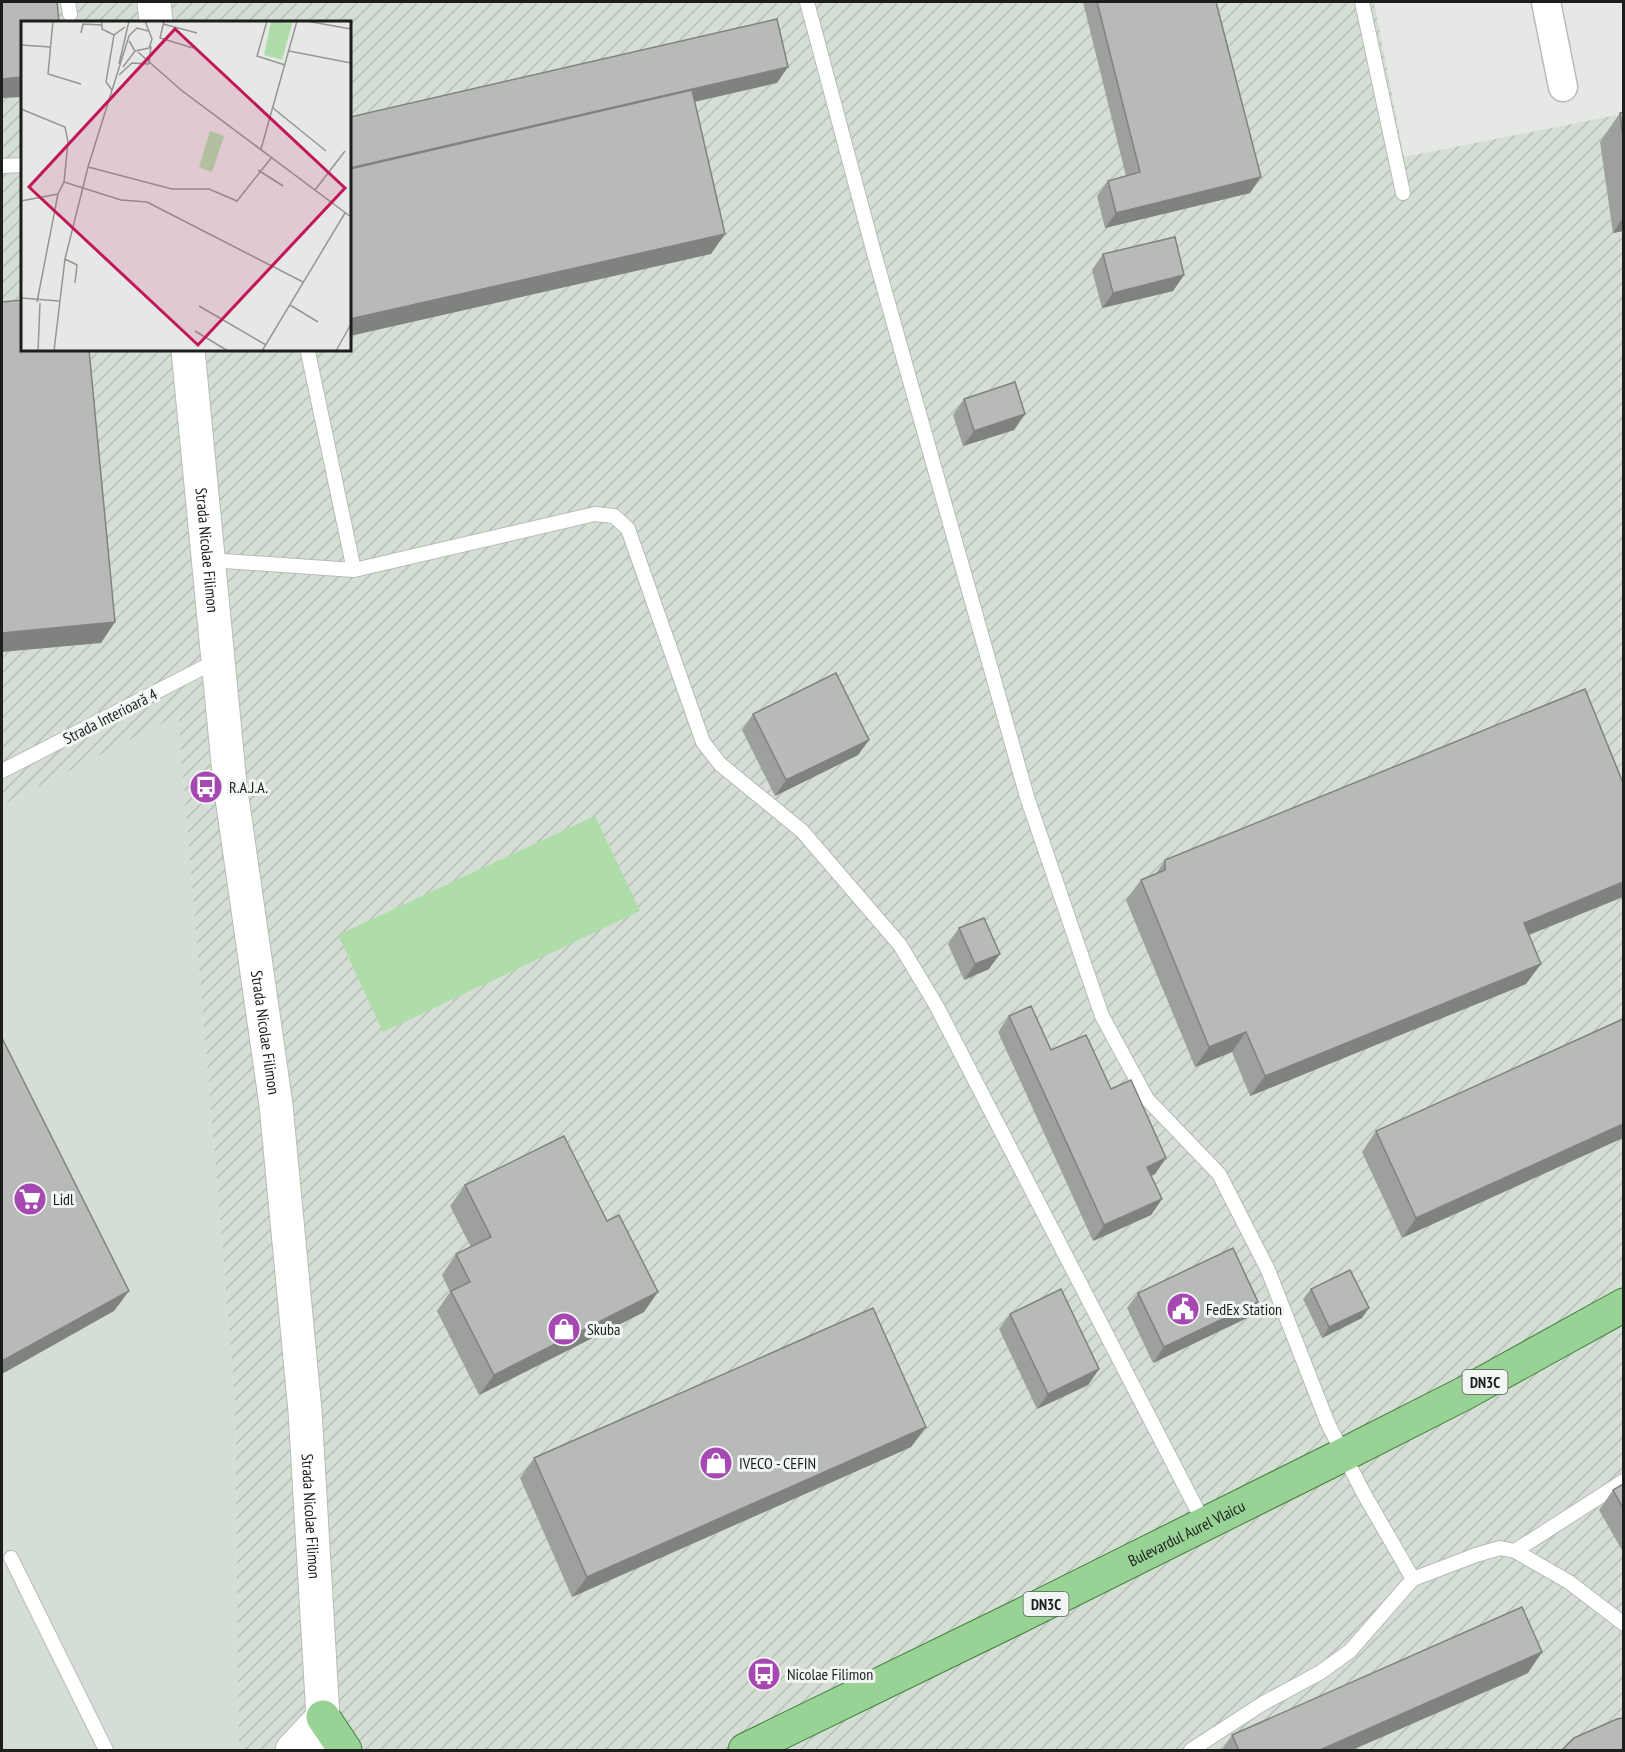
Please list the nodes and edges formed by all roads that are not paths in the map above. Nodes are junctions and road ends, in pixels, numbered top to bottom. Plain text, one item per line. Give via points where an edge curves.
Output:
1 (153, 2) edge
2 (807, 2) edge
3 (1362, 2) edge
4 (1546, 2) edge
5 (156, 21) edge
6 (1563, 87) dead end
7 (21, 165) edge
8 (2, 166) edge
9 (1403, 193) dead end
10 (188, 351) edge
11 (308, 352) dead end
12 (208, 560) junction
13 (354, 570) junction
14 (218, 660) junction
15 (2, 771) edge
16 (1623, 1305) edge
17 (1345, 1454) junction
18 (1623, 1481) edge
19 (1205, 1525) junction
20 (1515, 1551) junction
21 (11, 1558) dead end
22 (1413, 1580) junction
23 (1623, 1624) edge
24 (323, 1717) junction
25 (106, 1750) edge
26 (292, 1750) edge
27 (321, 1750) edge
28 (345, 1750) edge
29 (745, 1750) edge
30 (1191, 1750) edge

1 - 5 street
2 - 17 lane via 1024,785 1102,1016 1147,1099 1219,1174 1268,1269 1328,1424
3 - 9 lane
4 - 6 street
7 - 8 lane
10 - 12 street, Strada Nicolae Filimon
11 - 13 lane
12 - 13 lane
12 - 14 street, Strada Nicolae Filimon
13 - 19 lane via 595,514 614,516 628,529 703,742 720,765 802,831 900,945 936,1005
14 - 15 lane, Strada Interioară 4
14 - 24 street, Strada Nicolae Filimon via 230,784 276,1105 305,1411
16 - 17 main road, Bulevardul Aurel Vlaicu / DN3C
17 - 19 main road, Bulevardul Aurel Vlaicu / DN3C
17 - 22 lane
18 - 20 lane
19 - 29 main road, Bulevardul Aurel Vlaicu / DN3C
20 - 22 lane via 1500,1548
20 - 23 lane via 1569,1582
21 - 25 lane
22 - 30 lane via 1350,1651
24 - 26 street
24 - 27 street, Strada Nicolae Filimon
24 - 28 main road

